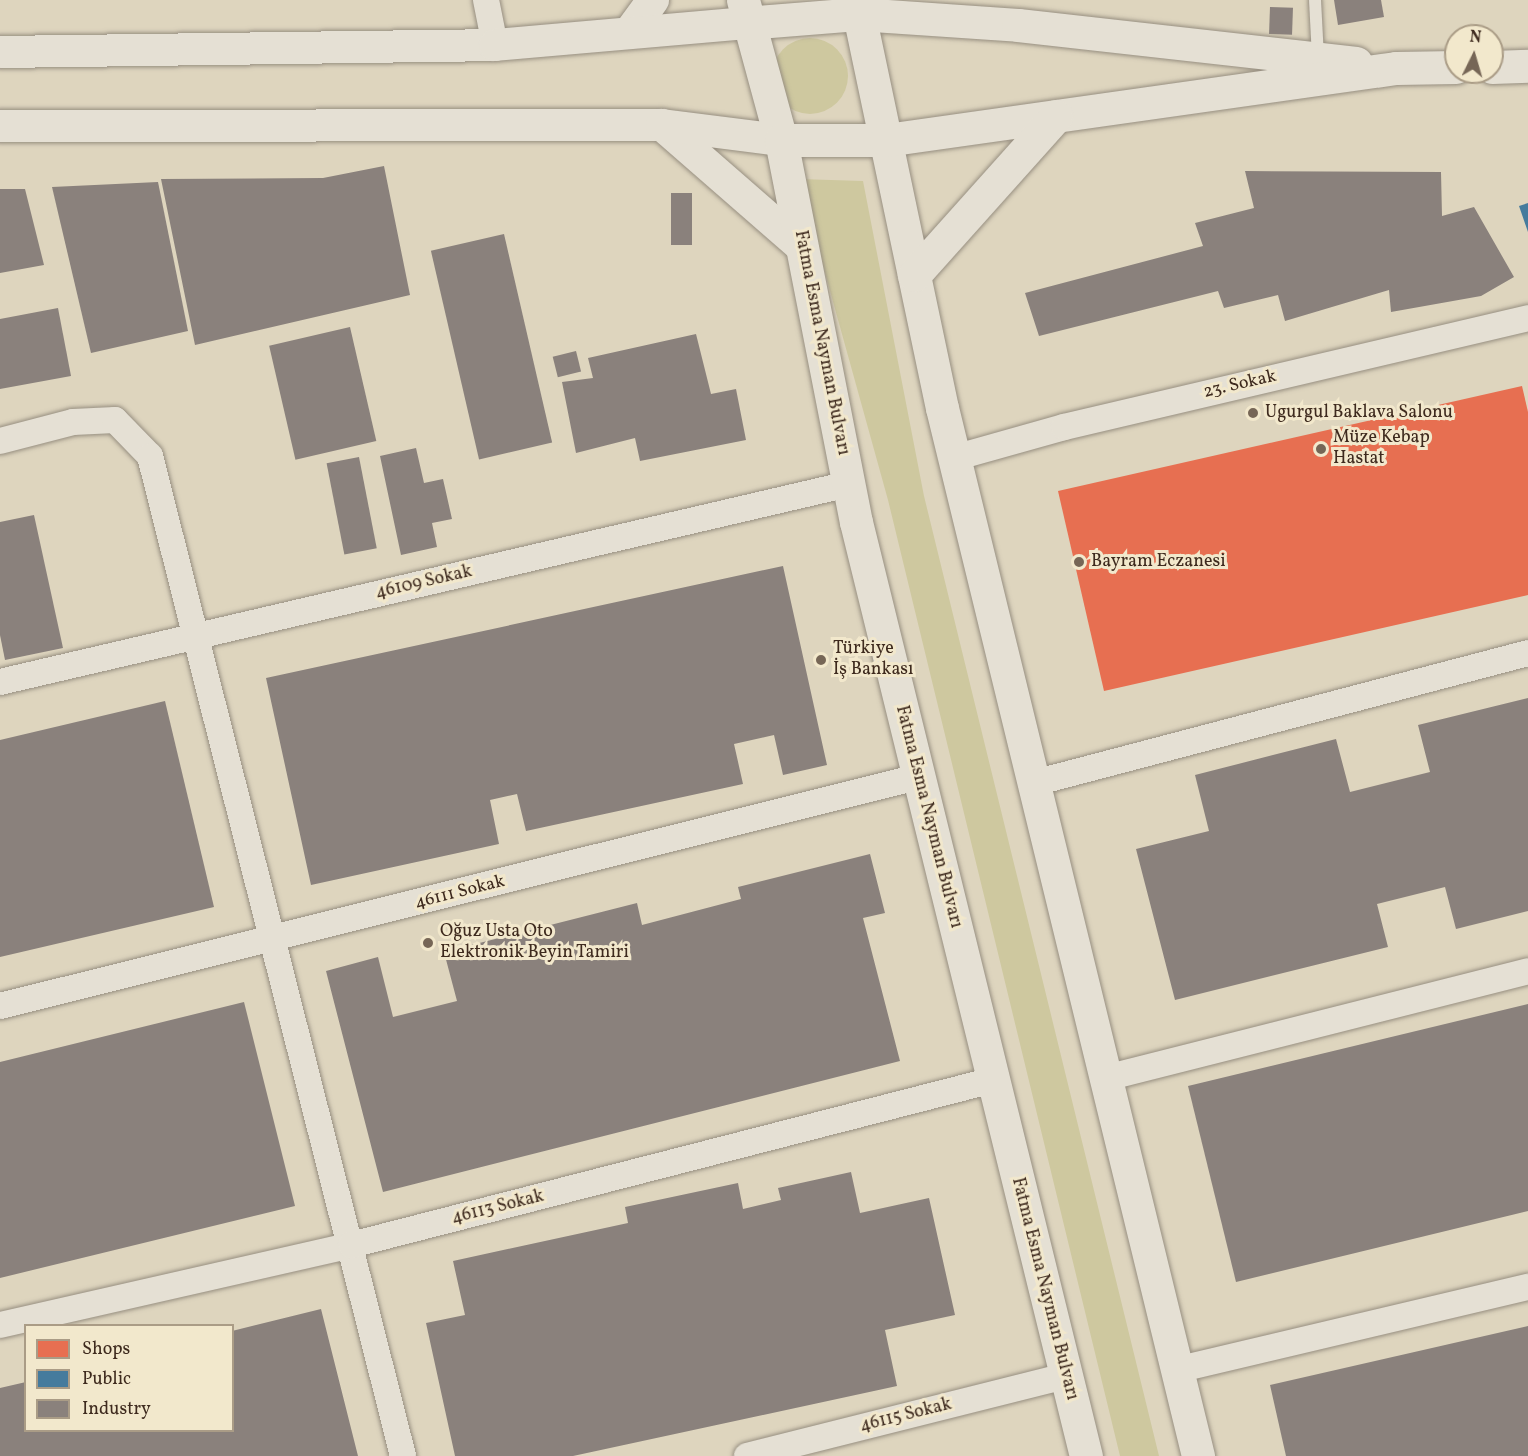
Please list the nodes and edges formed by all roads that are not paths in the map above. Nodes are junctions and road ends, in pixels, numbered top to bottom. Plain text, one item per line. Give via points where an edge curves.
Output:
1 (486, 0) edge
2 (653, 0) edge
3 (987, 0) edge
4 (1315, 0) edge
5 (857, 7) edge
6 (744, 11) edge
7 (1018, 25) junction
8 (629, 33) junction
9 (495, 45) junction
10 (0, 51) edge
11 (1318, 58) junction
12 (1528, 66) edge
13 (1444, 67) edge
14 (1504, 67) edge
15 (1396, 68) junction
16 (1056, 116) junction
17 (662, 125) junction
18 (0, 126) edge
19 (781, 140) junction
20 (885, 140) junction
21 (802, 247) junction
22 (914, 275) junction
23 (1528, 318) edge
24 (0, 441) edge
25 (954, 458) junction
26 (849, 484) junction
27 (197, 636) junction
28 (1528, 653) edge
29 (0, 682) edge
30 (918, 777) junction
31 (1034, 783) junction
32 (274, 940) junction
33 (1528, 971) edge
34 (0, 1006) edge
35 (1106, 1077) junction
36 (993, 1080) junction
37 (351, 1245) junction
38 (1528, 1287) edge
39 (0, 1325) edge
40 (1176, 1370) junction
41 (1065, 1376) junction
42 (403, 1456) edge
43 (747, 1456) edge
44 (1086, 1456) edge
45 (1198, 1456) edge

1 - 9 street
2 - 8 street
3 - 7 main road
4 - 11 lane
5 - 6 main road
5 - 7 main road
5 - 20 main road
6 - 8 street
6 - 19 main road, Fatma Esma Nayman Bulvarı
7 - 11 main road
8 - 9 street
9 - 10 street
11 - 15 main road
12 - 14 main road
13 - 15 main road
15 - 16 main road
16 - 20 main road
16 - 22 main road
17 - 18 street
17 - 19 street
17 - 21 street
19 - 20 main road
19 - 21 main road, Fatma Esma Nayman Bulvarı
20 - 22 main road
21 - 26 main road, Fatma Esma Nayman Bulvarı
22 - 25 main road
23 - 25 street, 23. Sokak via 1064,427
24 - 27 street via 73,422 115,420 150,456
25 - 31 main road
26 - 27 street, 46109 Sokak
26 - 30 main road, Fatma Esma Nayman Bulvarı
27 - 29 street, 46109 Sokak
27 - 32 street
28 - 31 street
30 - 32 street, 46111 Sokak
30 - 36 main road, Fatma Esma Nayman Bulvarı
31 - 35 main road
32 - 34 street, 46111 Sokak
32 - 37 street
33 - 35 street
35 - 40 main road
36 - 37 street, 46113 Sokak
36 - 41 main road, Fatma Esma Nayman Bulvarı
37 - 39 street, 46113 Sokak
37 - 42 street
38 - 40 street
40 - 45 main road
41 - 43 street, 46115 Sokak
41 - 44 main road, Fatma Esma Nayman Bulvarı

